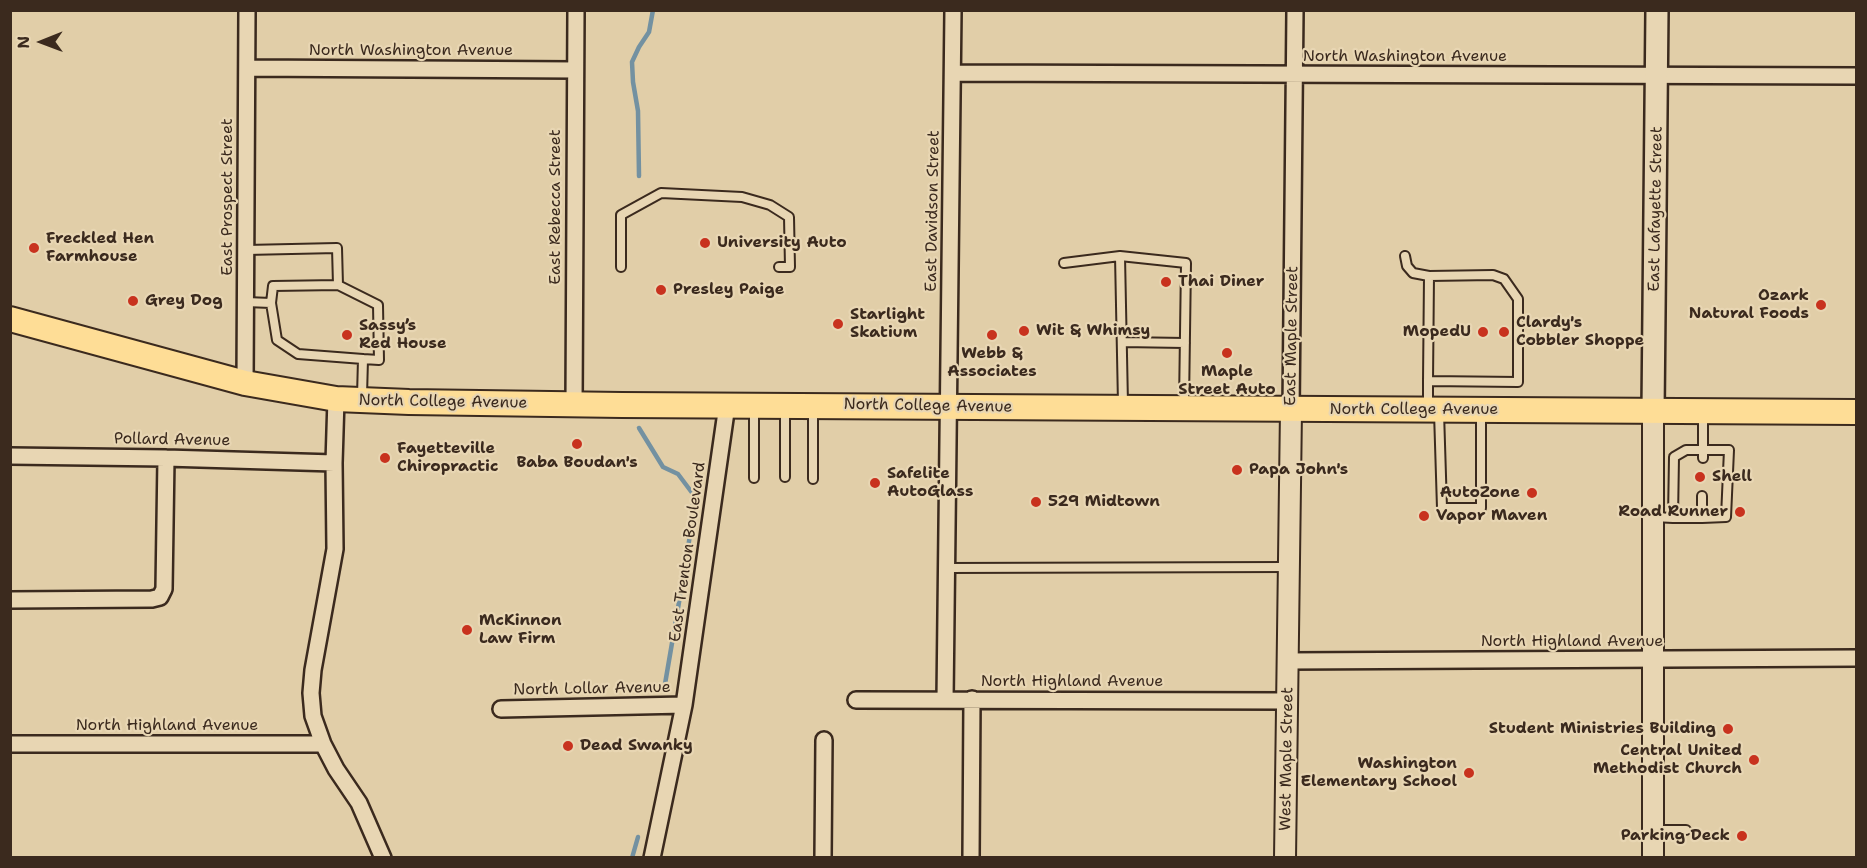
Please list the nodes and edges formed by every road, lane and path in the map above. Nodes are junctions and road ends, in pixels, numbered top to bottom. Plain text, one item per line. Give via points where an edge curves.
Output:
1 (247, 10) edge
2 (576, 10) edge
3 (953, 10) edge
4 (1295, 10) edge
5 (1657, 10) edge
6 (247, 68) junction
7 (575, 70) junction
8 (953, 73) junction
9 (1294, 74) junction
10 (1657, 75) junction
11 (1857, 76) edge
12 (246, 250) junction
13 (1120, 256) junction
14 (1405, 256) dead end
15 (1064, 263) dead end
16 (621, 267) dead end
17 (779, 267) dead end
18 (1429, 276) junction
19 (338, 285) junction
20 (246, 302) junction
21 (271, 303) junction
22 (10, 319) edge
23 (1122, 342) junction
24 (1185, 343) junction
25 (363, 359) junction
26 (1428, 381) junction
27 (245, 383) junction
28 (336, 399) junction
29 (362, 400) junction
30 (574, 404) junction
31 (727, 405) junction
32 (754, 405) junction
33 (785, 405) junction
34 (813, 405) junction
35 (948, 406) junction
36 (1123, 408) junction
37 (1184, 409) junction
38 (1291, 410) junction
39 (1434, 410) junction
40 (1481, 410) junction
41 (1653, 411) junction
42 (1703, 411) junction
43 (1857, 412) edge
44 (1703, 454) junction
45 (10, 456) edge
46 (166, 458) junction
47 (334, 463) junction
48 (785, 477) dead end
49 (754, 478) dead end
50 (813, 478) dead end
51 (1702, 496) dead end
52 (1653, 517) junction
53 (1673, 518) junction
54 (1701, 518) junction
55 (946, 567) junction
56 (1289, 567) junction
57 (10, 600) edge
58 (1857, 658) edge
59 (1652, 660) junction
60 (1288, 661) junction
61 (945, 699) junction
62 (972, 699) junction
63 (856, 700) dead end
64 (1288, 700) junction
65 (684, 705) junction
66 (501, 709) dead end
67 (824, 740) dead end
68 (10, 744) edge
69 (323, 744) junction
70 (1653, 830) junction
71 (1686, 830) dead end
72 (383, 858) edge
73 (652, 858) edge
74 (823, 858) edge
75 (971, 858) edge
76 (1285, 858) edge
77 (1653, 858) edge

1 - 6 street, East Prospect Street
2 - 7 street, East Rebecca Street
3 - 8 street, East Davidson Street
4 - 9 street, East Maple Street
5 - 10 main road, East Lafayette Street
6 - 7 street, North Washington Avenue
6 - 12 street, East Prospect Street
7 - 30 street, East Rebecca Street
8 - 9 street, North Washington Avenue
8 - 35 street, East Davidson Street
9 - 10 street, North Washington Avenue
9 - 38 street, East Maple Street
10 - 11 street, North Washington Avenue
10 - 41 main road, East Lafayette Street
12 - 19 lane via 337,248
12 - 20 street, East Prospect Street
13 - 15 lane
13 - 23 lane
13 - 24 lane via 1186,263
14 - 18 lane via 1413,273
16 - 17 lane via 621,214 661,193 742,196 770,205 789,217 790,267
18 - 26 lane
18 - 26 lane via 1493,275 1504,279 1518,299 1518,382
19 - 21 lane via 273,286
19 - 25 lane via 378,305 379,360
20 - 21 lane
20 - 27 street, East Prospect Street
21 - 25 lane via 277,340 298,354
22 - 27 main road, North College Avenue
23 - 24 lane
23 - 36 lane
24 - 37 lane
25 - 29 lane
26 - 39 lane
27 - 28 main road, North College Avenue
28 - 29 main road, North College Avenue
28 - 47 street
29 - 30 main road, North College Avenue
30 - 31 main road, North College Avenue
31 - 32 main road, North College Avenue
31 - 65 street, East Trenton Boulevard
32 - 33 main road, North College Avenue
32 - 49 lane
33 - 34 main road, North College Avenue
33 - 48 lane
34 - 35 main road, North College Avenue
34 - 50 lane
35 - 36 main road, North College Avenue
35 - 55 street, East Davidson Street
36 - 37 main road, North College Avenue
37 - 38 main road, North College Avenue
38 - 39 main road, North College Avenue
38 - 56 street, East Maple Street
39 - 40 main road, North College Avenue
39 - 40 lane via 1442,508 1481,508
40 - 41 main road, North College Avenue
41 - 42 main road, North College Avenue
41 - 52 street, East Lafayette Street
42 - 43 main road, North College Avenue
42 - 44 lane
44 - 53 lane via 1686,450 1674,457
44 - 54 lane via 1729,450 1726,517
45 - 46 street, Pollard Avenue
46 - 47 street, Pollard Avenue
46 - 57 street via 164,589 160,597
47 - 69 street via 335,549 311,693 313,716
51 - 54 lane
52 - 53 lane
52 - 59 street, East Lafayette Street
53 - 54 lane
55 - 56 lane
55 - 61 street, East Davidson Street
56 - 60 street, East Maple Street
58 - 59 street, North Highland Avenue
59 - 60 street, North Highland Avenue
59 - 70 street, East Lafayette Street
60 - 64 street, West Maple Street
61 - 62 street, North Highland Avenue
61 - 63 street, North Highland Avenue
62 - 64 street, North Highland Avenue
62 - 75 street
64 - 76 street, West Maple Street
65 - 66 street, North Lollar Avenue
65 - 73 street, East Trenton Boulevard
67 - 74 street
68 - 69 street, North Highland Avenue
69 - 72 street via 359,803
70 - 71 lane
70 - 77 street, East Lafayette Street

